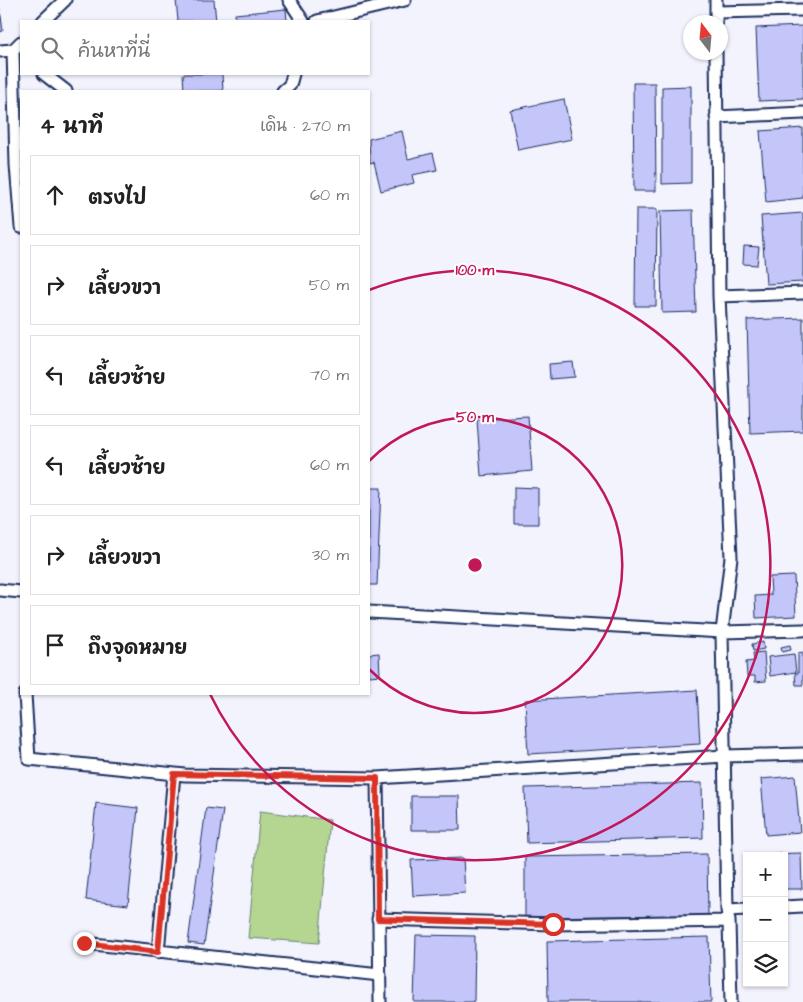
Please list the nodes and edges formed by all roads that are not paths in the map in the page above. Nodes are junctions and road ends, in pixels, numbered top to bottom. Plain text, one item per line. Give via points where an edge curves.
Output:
1 (65, 0) edge
2 (289, 0) edge
3 (405, 0) edge
4 (716, 0) edge
5 (803, 10) edge
6 (716, 15) edge
7 (728, 16) edge
8 (44, 20) edge
9 (302, 20) edge
10 (321, 20) edge
11 (19, 50) edge
12 (0, 51) edge
13 (716, 60) edge
14 (45, 75) edge
15 (293, 75) edge
16 (65, 90) edge
17 (285, 90) edge
18 (803, 113) edge
19 (716, 117) junction
20 (18, 165) edge
21 (20, 206) edge
22 (803, 293) edge
23 (719, 296) junction
24 (0, 590) edge
25 (20, 592) edge
26 (370, 612) edge
27 (803, 630) edge
28 (722, 632) junction
29 (25, 695) edge
30 (803, 754) edge
31 (725, 756) junction
32 (174, 774) junction
33 (377, 778) junction
34 (803, 906) edge
35 (788, 907) edge
36 (743, 910) edge
37 (728, 915) junction
38 (378, 919) junction
39 (84, 943) dead end
40 (158, 952) junction
41 (380, 975) junction
42 (380, 1002) edge
43 (730, 1002) edge

1 - 8 lane
2 - 9 lane
3 - 10 lane
4 - 6 lane
5 - 7 lane
11 - 12 lane
11 - 20 lane
13 - 19 lane
14 - 16 lane
15 - 17 lane
18 - 19 lane
19 - 23 lane
20 - 21 lane
22 - 23 lane
23 - 28 lane via 731,557
24 - 25 lane
26 - 28 lane
27 - 28 lane
28 - 31 lane
29 - 32 lane via 29,759
30 - 31 lane
31 - 33 lane
31 - 37 lane
32 - 33 lane
32 - 40 lane
33 - 38 lane
34 - 35 lane
36 - 37 lane
37 - 38 lane via 553,924
37 - 43 lane
38 - 41 lane
39 - 40 lane
40 - 41 lane
41 - 42 lane

